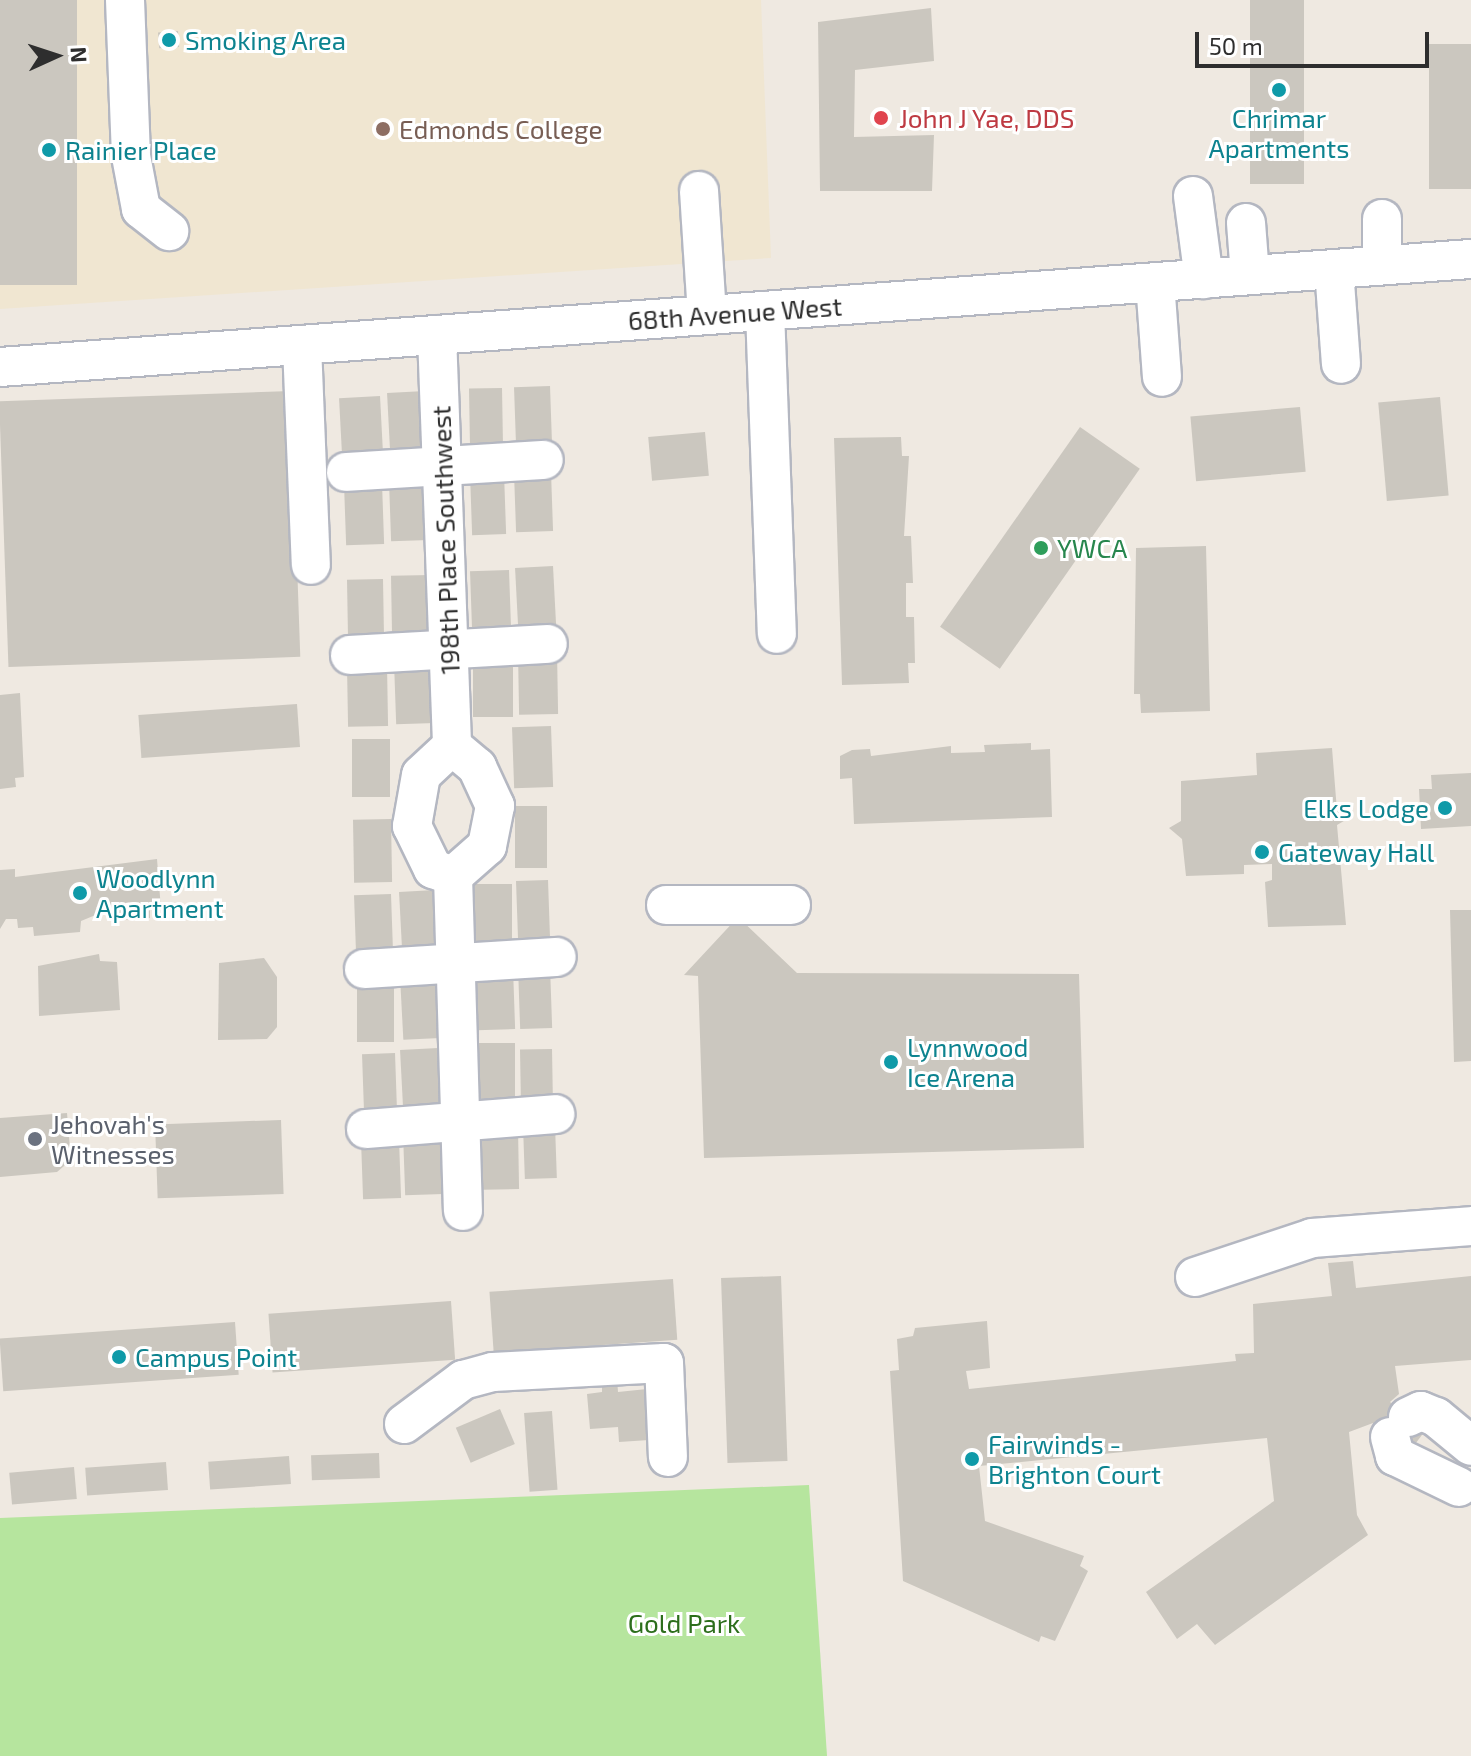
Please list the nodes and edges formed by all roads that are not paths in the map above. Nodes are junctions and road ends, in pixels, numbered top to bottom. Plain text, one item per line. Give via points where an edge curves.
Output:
1 (125, 0) edge
2 (699, 191) dead end
3 (1193, 196) dead end
4 (1382, 219) dead end
5 (1246, 223) dead end
6 (169, 231) dead end
7 (1471, 259) edge
8 (1382, 265) junction
9 (1334, 269) junction
10 (1250, 275) junction
11 (1204, 279) junction
12 (1155, 282) junction
13 (765, 311) junction
14 (707, 315) junction
15 (437, 335) junction
16 (302, 345) junction
17 (1341, 364) dead end
18 (0, 367) edge
19 (1162, 377) dead end
20 (544, 460) dead end
21 (442, 466) junction
22 (346, 472) dead end
23 (311, 565) dead end
24 (777, 634) dead end
25 (548, 644) dead end
26 (449, 650) junction
27 (350, 655) dead end
28 (452, 746) junction
29 (453, 876) junction
30 (666, 905) dead end
31 (791, 905) dead end
32 (557, 957) dead end
33 (455, 963) junction
34 (364, 969) dead end
35 (555, 1114) dead end
36 (460, 1121) junction
37 (366, 1129) dead end
38 (463, 1211) dead end
39 (1471, 1226) edge
40 (1195, 1277) dead end
41 (404, 1424) dead end
42 (1471, 1446) edge
43 (668, 1457) dead end
44 (1459, 1487) dead end

1 - 6 street via 131,156 141,209
2 - 14 street
3 - 11 street
4 - 8 street
5 - 10 street
7 - 8 street, 68th Avenue West
8 - 9 street, 68th Avenue West
9 - 10 street, 68th Avenue West
9 - 17 street
10 - 11 street, 68th Avenue West
11 - 12 street, 68th Avenue West
12 - 13 street, 68th Avenue West
12 - 19 street
13 - 14 street, 68th Avenue West
13 - 24 street
14 - 15 street, 68th Avenue West
15 - 16 street, 68th Avenue West
15 - 21 street, 198th Place Southwest
16 - 18 street, 68th Avenue West
16 - 23 street
20 - 21 street
21 - 22 street
21 - 26 street, 198th Place Southwest
25 - 26 street
26 - 27 street
26 - 28 street, 198th Place Southwest
28 - 29 street via 477,767 495,806 487,846
28 - 29 street via 421,775 412,826 433,869
29 - 33 street
30 - 31 street
32 - 33 street
33 - 34 street
33 - 36 street
35 - 36 street
36 - 37 street
36 - 38 street
39 - 40 street via 1312,1238
41 - 43 street via 463,1380 493,1372 664,1363
42 - 44 street via 1421,1411 1399,1427 1395,1456

